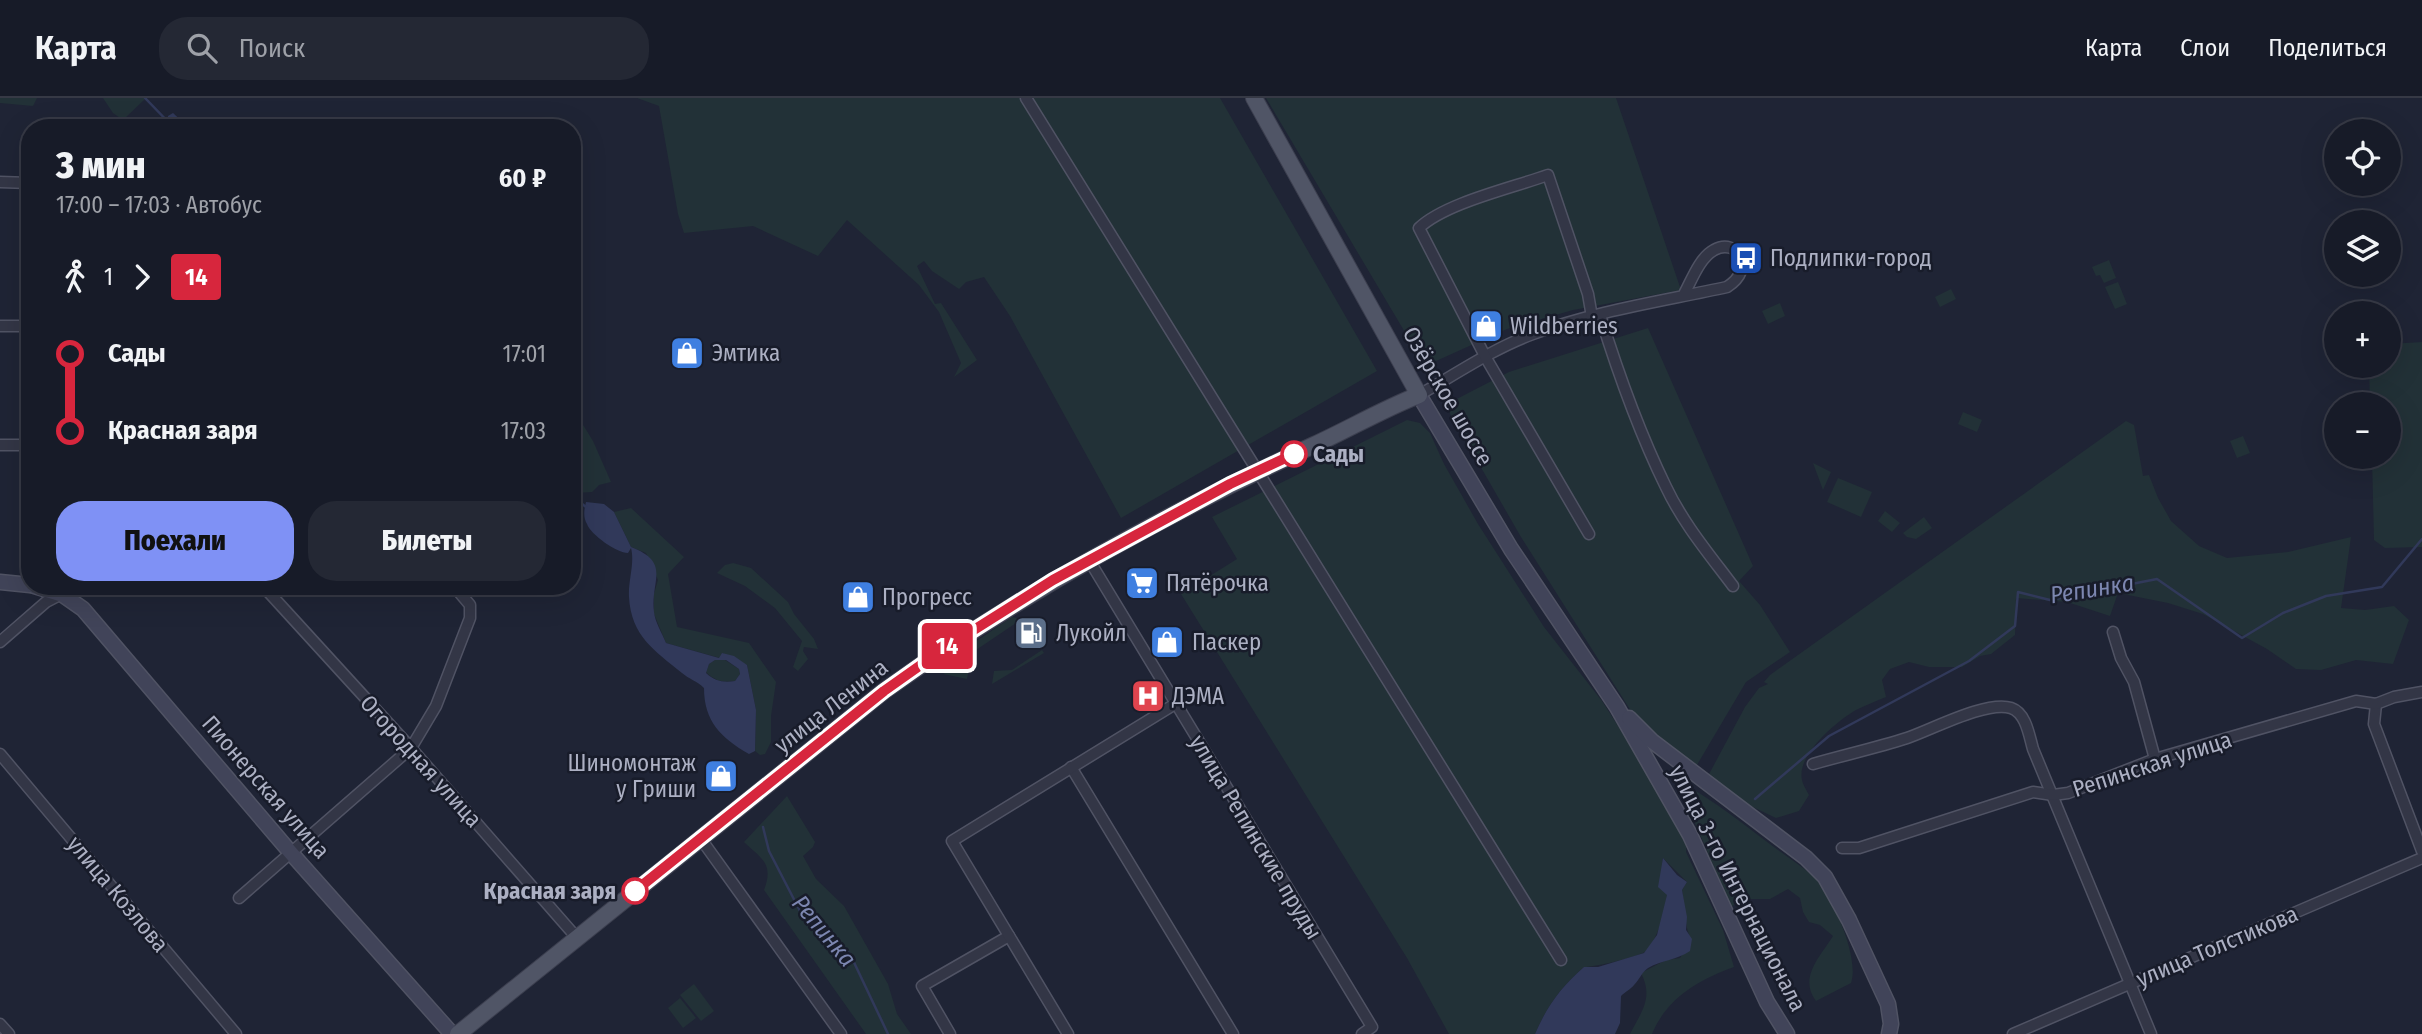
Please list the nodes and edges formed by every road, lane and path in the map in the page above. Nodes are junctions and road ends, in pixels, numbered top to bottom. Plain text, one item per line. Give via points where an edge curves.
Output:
1 (1026, 98) edge
2 (1254, 98) edge
3 (0, 181) edge
4 (21, 182) edge
5 (1683, 296) junction
6 (1596, 316) junction
7 (0, 326) edge
8 (21, 326) edge
9 (1486, 358) junction
10 (1419, 395) junction
11 (0, 445) edge
12 (21, 445) edge
13 (1257, 471) junction
14 (1588, 534) dead end
15 (1089, 560) junction
16 (0, 582) edge
17 (21, 585) edge
18 (1733, 586) dead end
19 (63, 595) joint
20 (271, 595) edge
21 (462, 595) edge
22 (2113, 632) dead end
23 (0, 642) edge
24 (2422, 692) edge
25 (1175, 704) junction
26 (2376, 704) junction
27 (1618, 708) junction
28 (411, 748) junction
29 (0, 754) edge
30 (2155, 759) junction
31 (1812, 764) dead end
32 (1072, 767) junction
33 (2053, 795) junction
34 (702, 839) junction
35 (1842, 849) dead end
36 (2422, 851) edge
37 (291, 853) junction
38 (2422, 858) edge
39 (239, 898) dead end
40 (1009, 936) junction
41 (577, 938) junction
42 (1561, 960) dead end
43 (2129, 984) junction
44 (0, 1024) edge
45 (9, 1034) edge
46 (236, 1034) edge
47 (452, 1034) edge
48 (458, 1034) edge
49 (841, 1034) edge
50 (950, 1034) edge
51 (1069, 1034) edge
52 (1233, 1034) edge
53 (1362, 1034) edge
54 (1787, 1034) edge
55 (1889, 1034) edge
56 (2013, 1034) edge
57 (2151, 1034) edge

1 - 13 street
2 - 10 main road, Озёрское шоссе
3 - 4 street
5 - 5 street via 1737,281 1743,270 1735,250 1716,249 1704,258
5 - 6 street
6 - 9 street via 1535,333
6 - 9 street via 1548,175 1457,206 1419,229
6 - 18 street via 1666,488
7 - 8 street
9 - 10 street
9 - 14 street
10 - 13 main road, улица Ленина
10 - 27 main road, Озёрское шоссе via 1511,549
11 - 12 street
13 - 15 main road, улица Ленина
13 - 42 street
15 - 25 street
15 - 34 main road, улица Ленина via 1020,599 884,691
16 - 17 main road, Пионерская улица
19 - 23 street via 46,602
19 - 37 main road, Пионерская улица via 83,609
20 - 28 street, Огородная улица
21 - 28 street via 470,605 470,618 436,706
22 - 30 street via 2134,682
24 - 26 street, Репинская улица
25 - 32 street
25 - 53 street, улица Репинские пруды via 1372,1027
26 - 30 street, Репинская улица via 2356,701
26 - 36 street via 2374,724
27 - 54 main road, улица 3-го Интернационала via 1690,835
27 - 55 main road, улица 3-го Интернационала via 1652,741 1825,877 1888,1004
28 - 37 street
28 - 41 street, Огородная улица
29 - 46 street, улица Козлова
30 - 33 street, Репинская улица
31 - 33 street via 2000,707 2013,709 2023,718
32 - 40 street via 952,841
32 - 52 street
33 - 35 street, Репинская улица via 2033,792 1859,848
33 - 43 street
34 - 41 main road, улица Ленина
34 - 49 street
37 - 39 street
37 - 47 main road, Пионерская улица
38 - 43 street, улица Толстикова
40 - 50 street via 922,986
40 - 51 street
41 - 48 main road, улица Ленина
43 - 56 street, улица Толстикова
43 - 57 street
44 - 45 street

